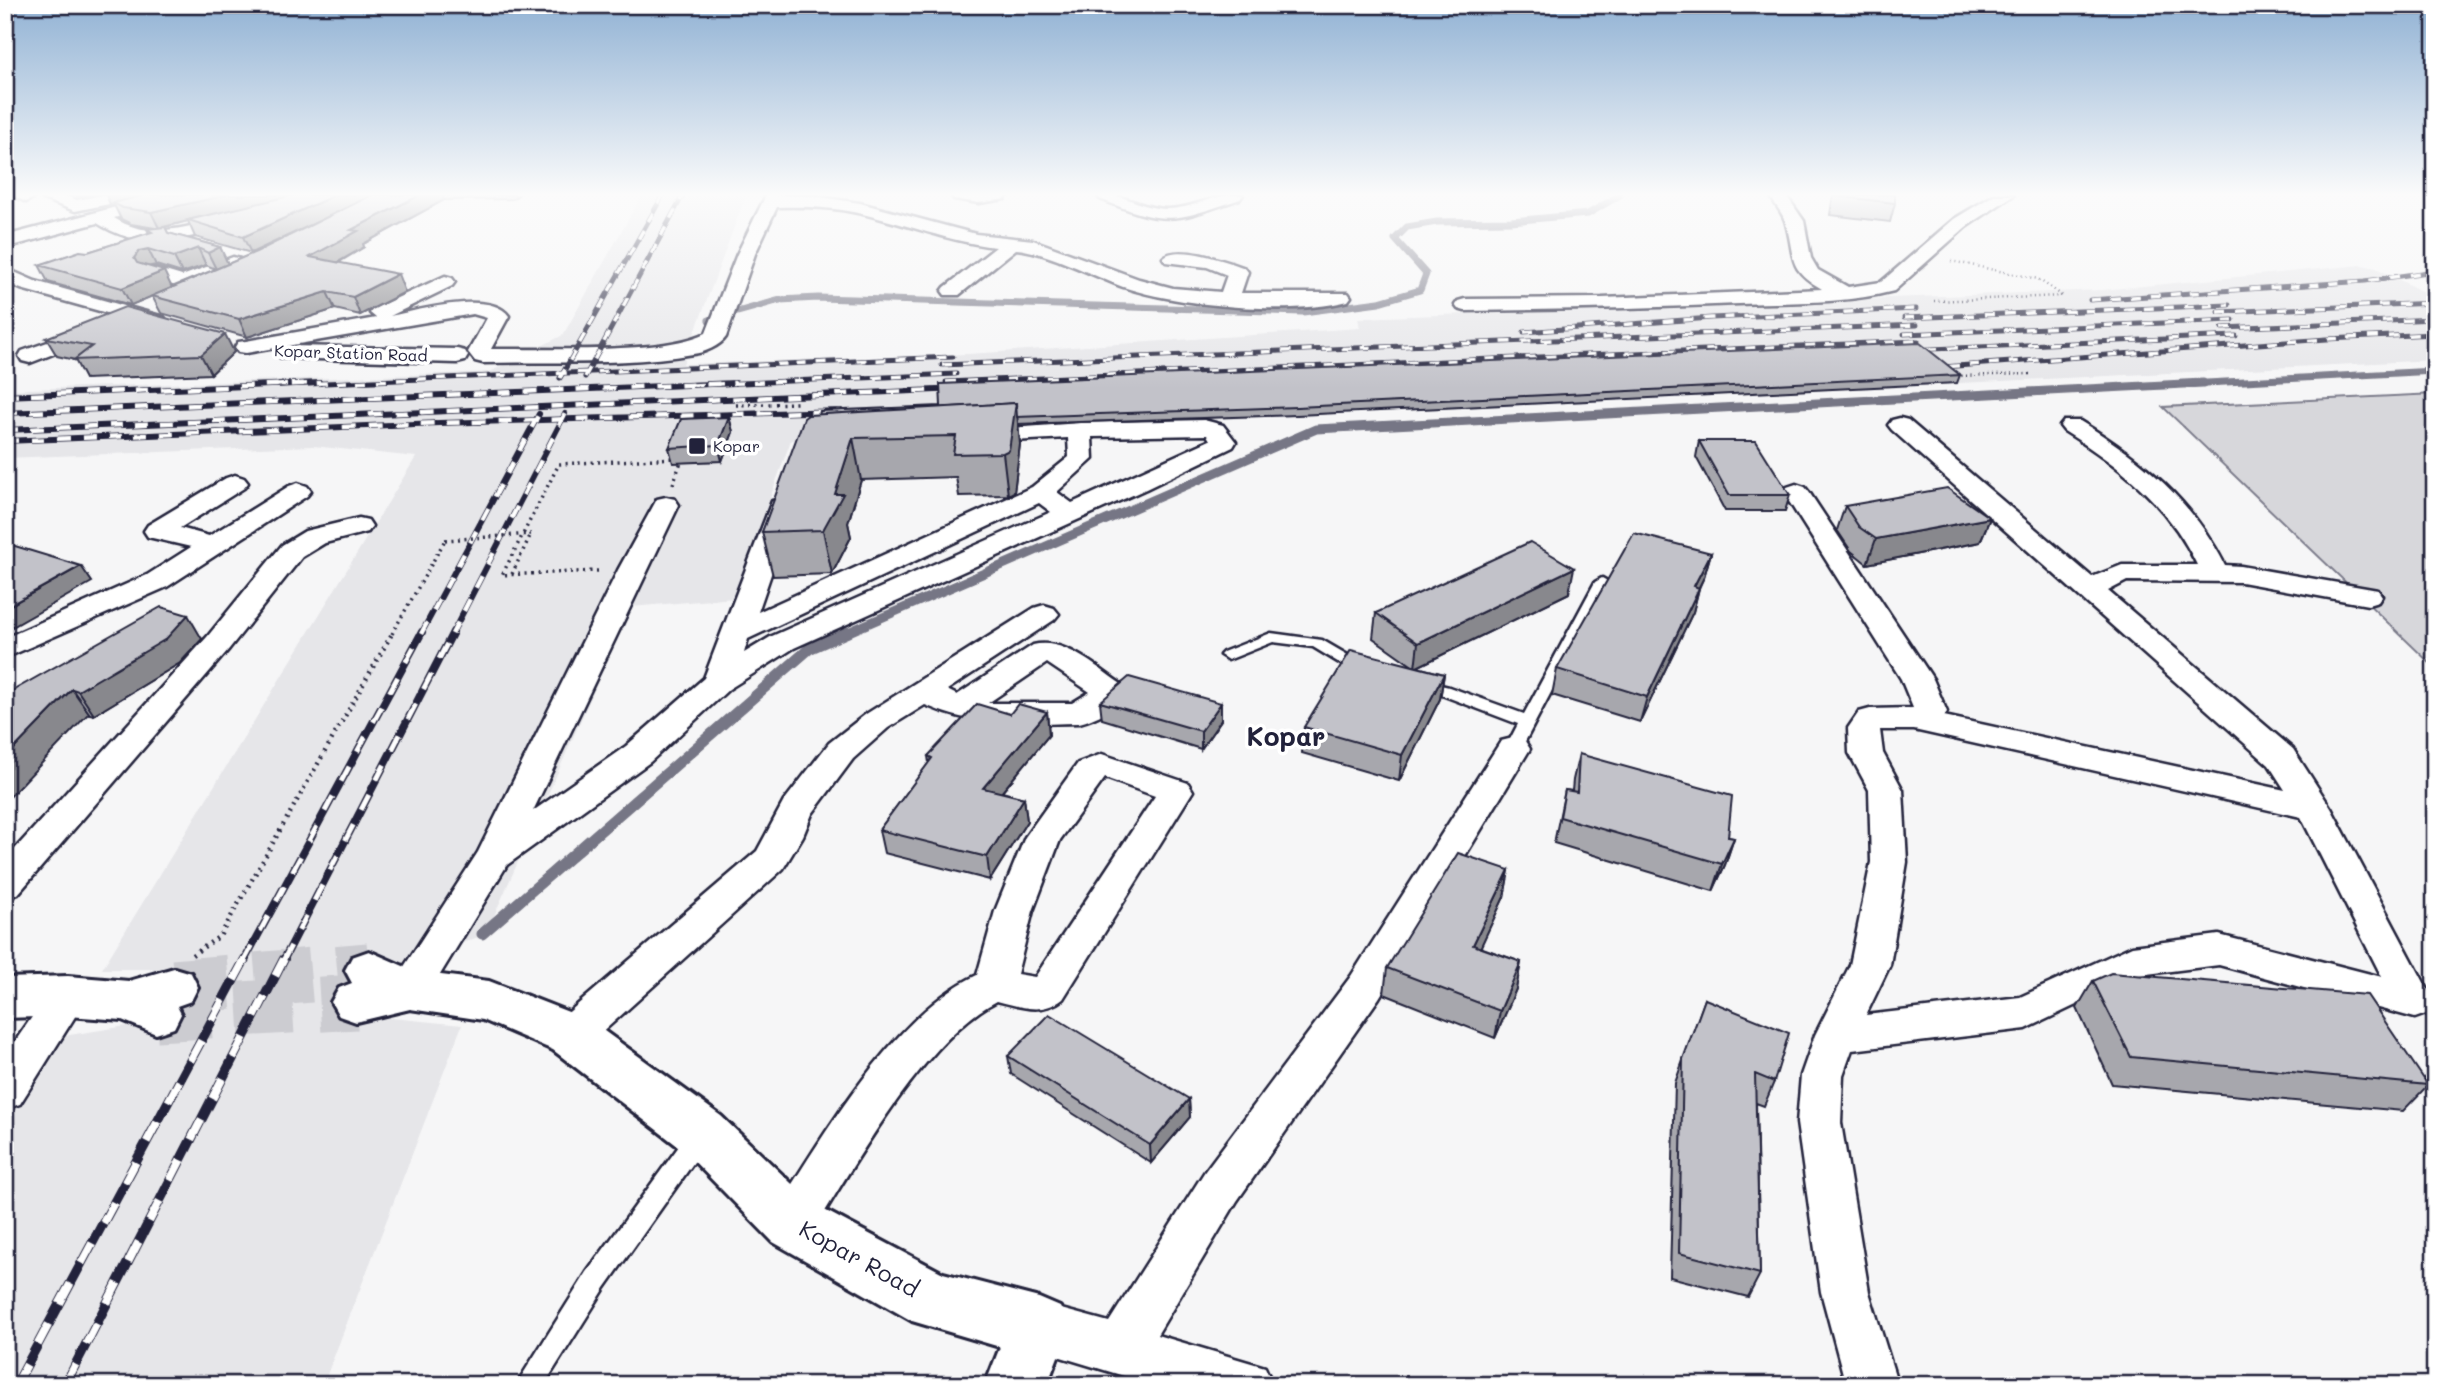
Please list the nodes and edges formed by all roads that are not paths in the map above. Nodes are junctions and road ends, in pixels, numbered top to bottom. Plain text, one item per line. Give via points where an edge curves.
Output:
1 (240, 260) edge
2 (245, 260) edge
3 (745, 260) edge
4 (991, 260) edge
5 (1069, 260) edge
6 (1190, 260) edge
7 (1802, 260) edge
8 (1919, 260) edge
9 (5, 274) edge
10 (155, 274) edge
11 (445, 282) dead end
12 (952, 291) dead end
13 (1845, 294) junction
14 (1341, 298) dead end
15 (1229, 299) junction
16 (1465, 305) dead end
17 (137, 315) junction
18 (173, 326) edge
19 (335, 331) junction
20 (222, 340) edge
21 (246, 347) junction
22 (30, 356) dead end
23 (457, 356) dead end
24 (1900, 425) dead end
25 (2072, 426) dead end
26 (1080, 430) junction
27 (956, 437) edge
28 (791, 480) edge
29 (235, 482) dead end
30 (298, 491) dead end
31 (1041, 492) junction
32 (1796, 492) dead end
33 (666, 505) dead end
34 (1070, 514) junction
35 (359, 526) dead end
36 (214, 545) junction
37 (2215, 574) junction
38 (1602, 582) dead end
39 (2091, 589) junction
40 (2368, 596) dead end
41 (1044, 614) dead end
42 (735, 634) junction
43 (1003, 640) junction
44 (5, 649) edge
45 (1228, 655) dead end
46 (1034, 656) junction
47 (1373, 672) edge
48 (718, 682) junction
49 (1408, 682) edge
50 (923, 692) junction
51 (961, 707) junction
52 (1914, 720) junction
53 (1520, 735) junction
54 (2314, 808) junction
55 (494, 856) junction
56 (5, 884) edge
57 (993, 985) junction
58 (378, 987) joint
59 (68, 996) junction
60 (5, 998) edge
61 (153, 1001) tunnel mouth
62 (2425, 1012) edge
63 (571, 1035) junction
64 (1836, 1035) junction
65 (5, 1091) edge
66 (702, 1133) junction
67 (793, 1223) junction
68 (1039, 1328) junction
69 (1121, 1349) junction
70 (528, 1385) edge
71 (1016, 1385) edge
72 (1247, 1385) edge
73 (1872, 1385) edge

1 - 10 street via 183,282
2 - 17 street via 255,263
3 - 19 street via 715,337 693,348 483,356 479,352 499,316 483,309
4 - 12 street
5 - 15 street via 1172,293
6 - 15 street via 1238,272
7 - 13 street via 1810,274
8 - 13 street via 1887,288
9 - 17 street via 28,285
11 - 19 street
13 - 16 street
14 - 15 street
17 - 18 street
17 - 22 street
19 - 21 street
20 - 21 street, Kopar Station Road
21 - 23 street, Kopar Station Road via 304,354
24 - 39 street
25 - 37 street via 2159,487 2201,541
26 - 27 street
26 - 31 street via 1081,459
26 - 34 street via 1204,427 1215,430 1224,442
28 - 42 street
29 - 36 street via 157,531
30 - 36 street
31 - 34 street
31 - 42 street
32 - 52 street via 1917,679 1931,712
33 - 55 street
34 - 48 street via 783,642
35 - 56 street via 314,537 292,551 218,643
36 - 44 street via 158,581
37 - 39 street via 2122,573
37 - 40 street via 2241,574
38 - 53 lane
39 - 54 street via 2281,757
41 - 43 street
42 - 48 street
43 - 46 street
43 - 50 street
45 - 47 lane via 1271,637 1317,643
46 - 51 street
46 - 51 street via 1051,652 1112,694 1076,713 990,714
48 - 55 street via 638,754
49 - 53 lane via 1443,690
50 - 51 street
50 - 63 street via 841,751 796,810 770,860
52 - 54 street
52 - 64 street via 1870,719 1864,728 1866,753 1886,790 1889,862 1870,965
53 - 69 street via 1365,987 1221,1186
54 - 62 street
55 - 58 street
57 - 57 street via 1036,994 1049,988 1176,794 1173,788 1102,765 1090,771 1043,837 1014,911
57 - 67 street via 973,994 919,1039 844,1142
58 - 63 street, Kopar Road via 489,1001
59 - 60 street
59 - 61 street
59 - 65 street
62 - 64 street via 2219,950 2132,961 2026,1013
63 - 66 street, Kopar Road
64 - 73 street via 1822,1075 1819,1123 1845,1292
66 - 67 street, Kopar Road
66 - 70 lane via 596,1280
67 - 68 street, Kopar Road via 933,1300
68 - 69 street, Kopar Road
68 - 71 street
69 - 72 street, Kopar Road

